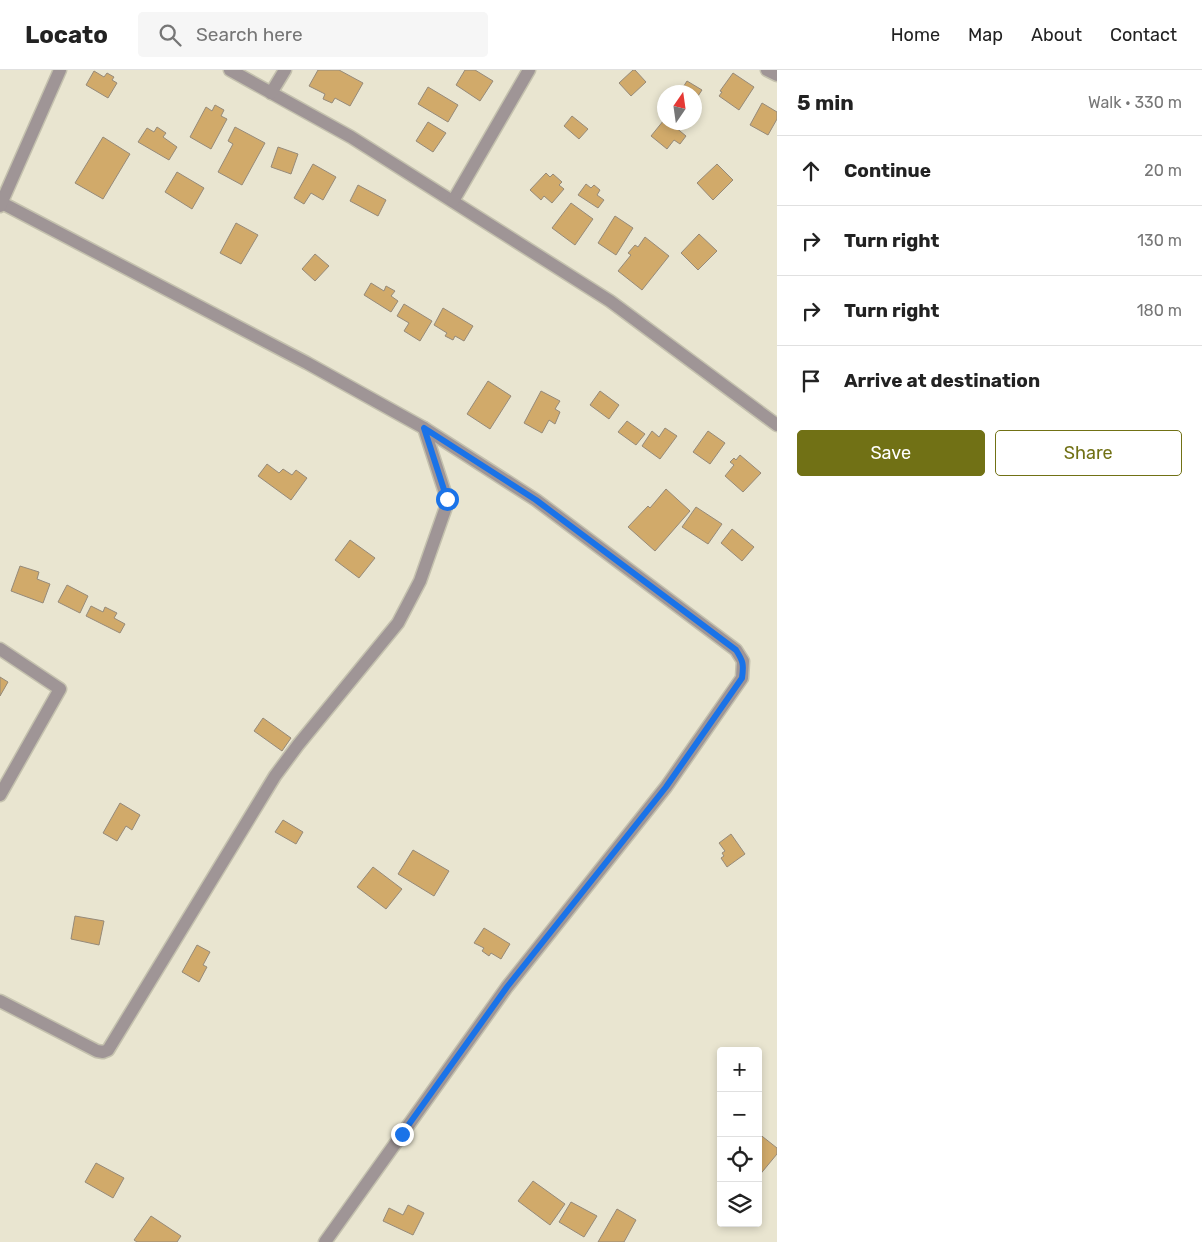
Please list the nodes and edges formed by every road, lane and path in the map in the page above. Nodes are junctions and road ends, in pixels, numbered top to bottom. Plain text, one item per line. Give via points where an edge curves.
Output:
1 (60, 70) edge
2 (230, 70) edge
3 (285, 70) edge
4 (529, 70) edge
5 (767, 70) edge
6 (777, 75) edge
7 (271, 93) junction
8 (453, 201) junction
9 (0, 204) edge
10 (777, 425) edge
11 (424, 428) junction
12 (0, 649) edge
13 (0, 795) edge
14 (0, 1001) edge
15 (325, 1242) edge

1 - 9 street
2 - 7 street
3 - 7 street
4 - 8 street
5 - 6 street
7 - 8 street via 351,137
8 - 10 street via 610,300
9 - 11 street via 308,363
11 - 14 street via 447,499 412,598 398,624 275,776 108,1050 97,1051
11 - 15 street via 536,500 736,650 743,661 742,678 666,787 507,987
12 - 13 street via 60,689

